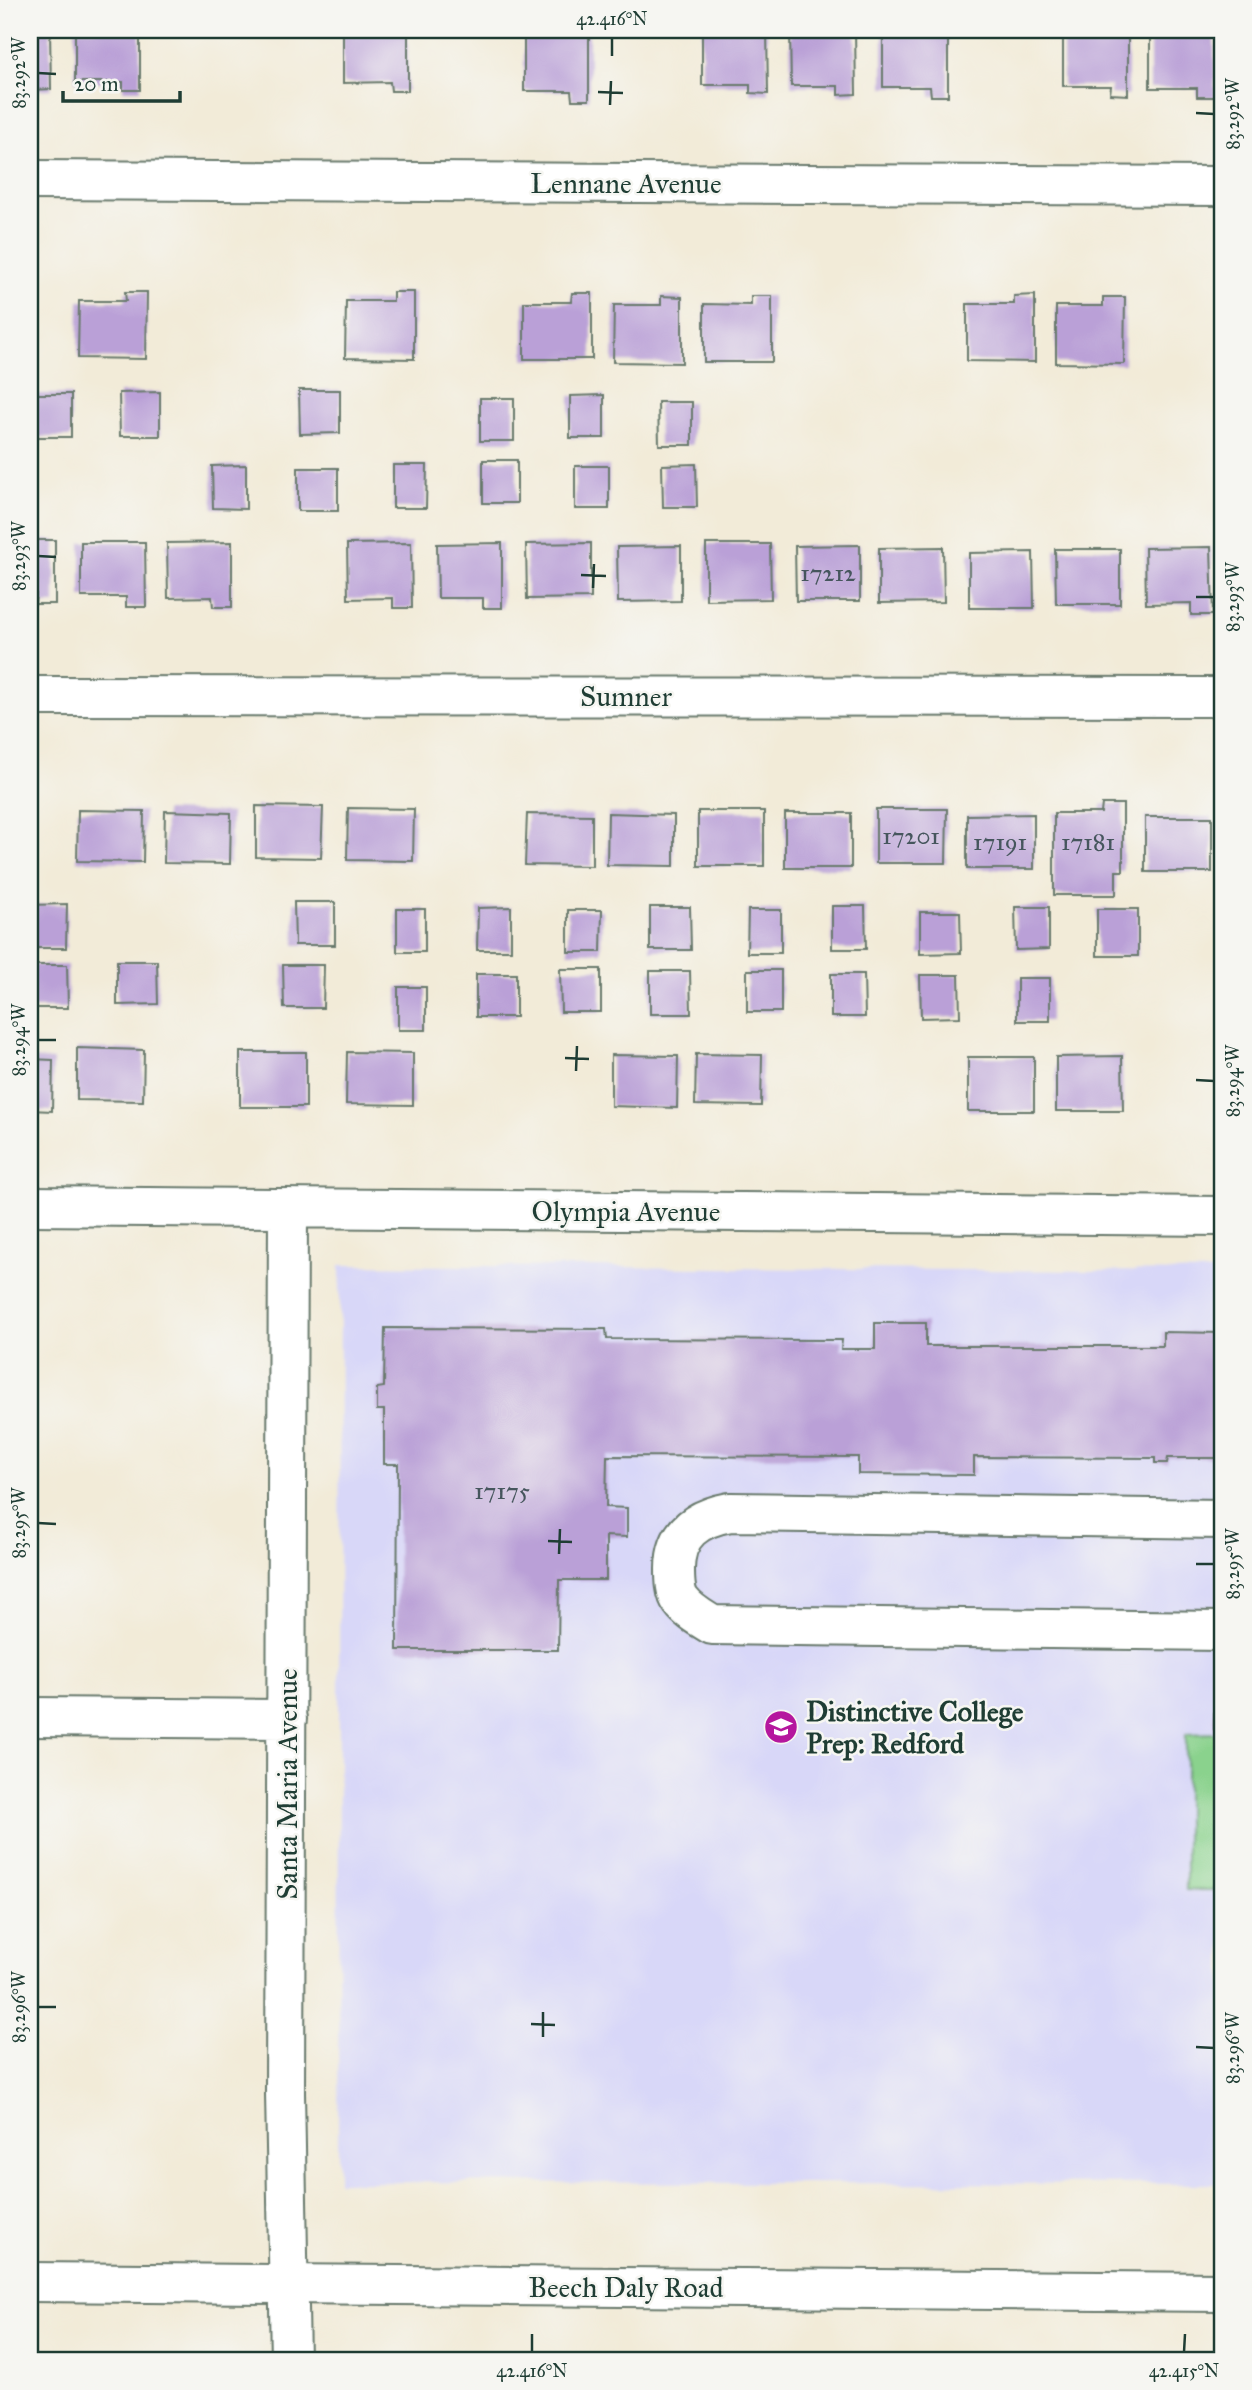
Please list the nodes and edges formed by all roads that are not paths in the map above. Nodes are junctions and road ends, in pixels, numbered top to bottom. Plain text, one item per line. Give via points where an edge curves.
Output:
1 (30, 180) edge
2 (1222, 186) edge
3 (30, 696) edge
4 (1222, 696) edge
5 (30, 1206) edge
6 (288, 1208) junction
7 (1222, 1216) edge
8 (1222, 1519) edge
9 (1222, 1631) edge
10 (30, 1717) edge
11 (288, 1719) junction
12 (30, 2282) edge
13 (289, 2284) junction
14 (1222, 2292) edge
15 (290, 2360) edge

1 - 2 street, Lennane Avenue
3 - 4 street, Sumner
5 - 6 street, Olympia Avenue
6 - 7 street, Olympia Avenue
6 - 11 street, Santa Maria Avenue
8 - 9 street via 730,1512 694,1524 680,1540 675,1581 680,1600 712,1625
10 - 11 street
11 - 13 street, Santa Maria Avenue via 285,2106
12 - 13 street, Beech Daly Road
13 - 14 street, Beech Daly Road
13 - 15 street, Santa Maria Avenue

